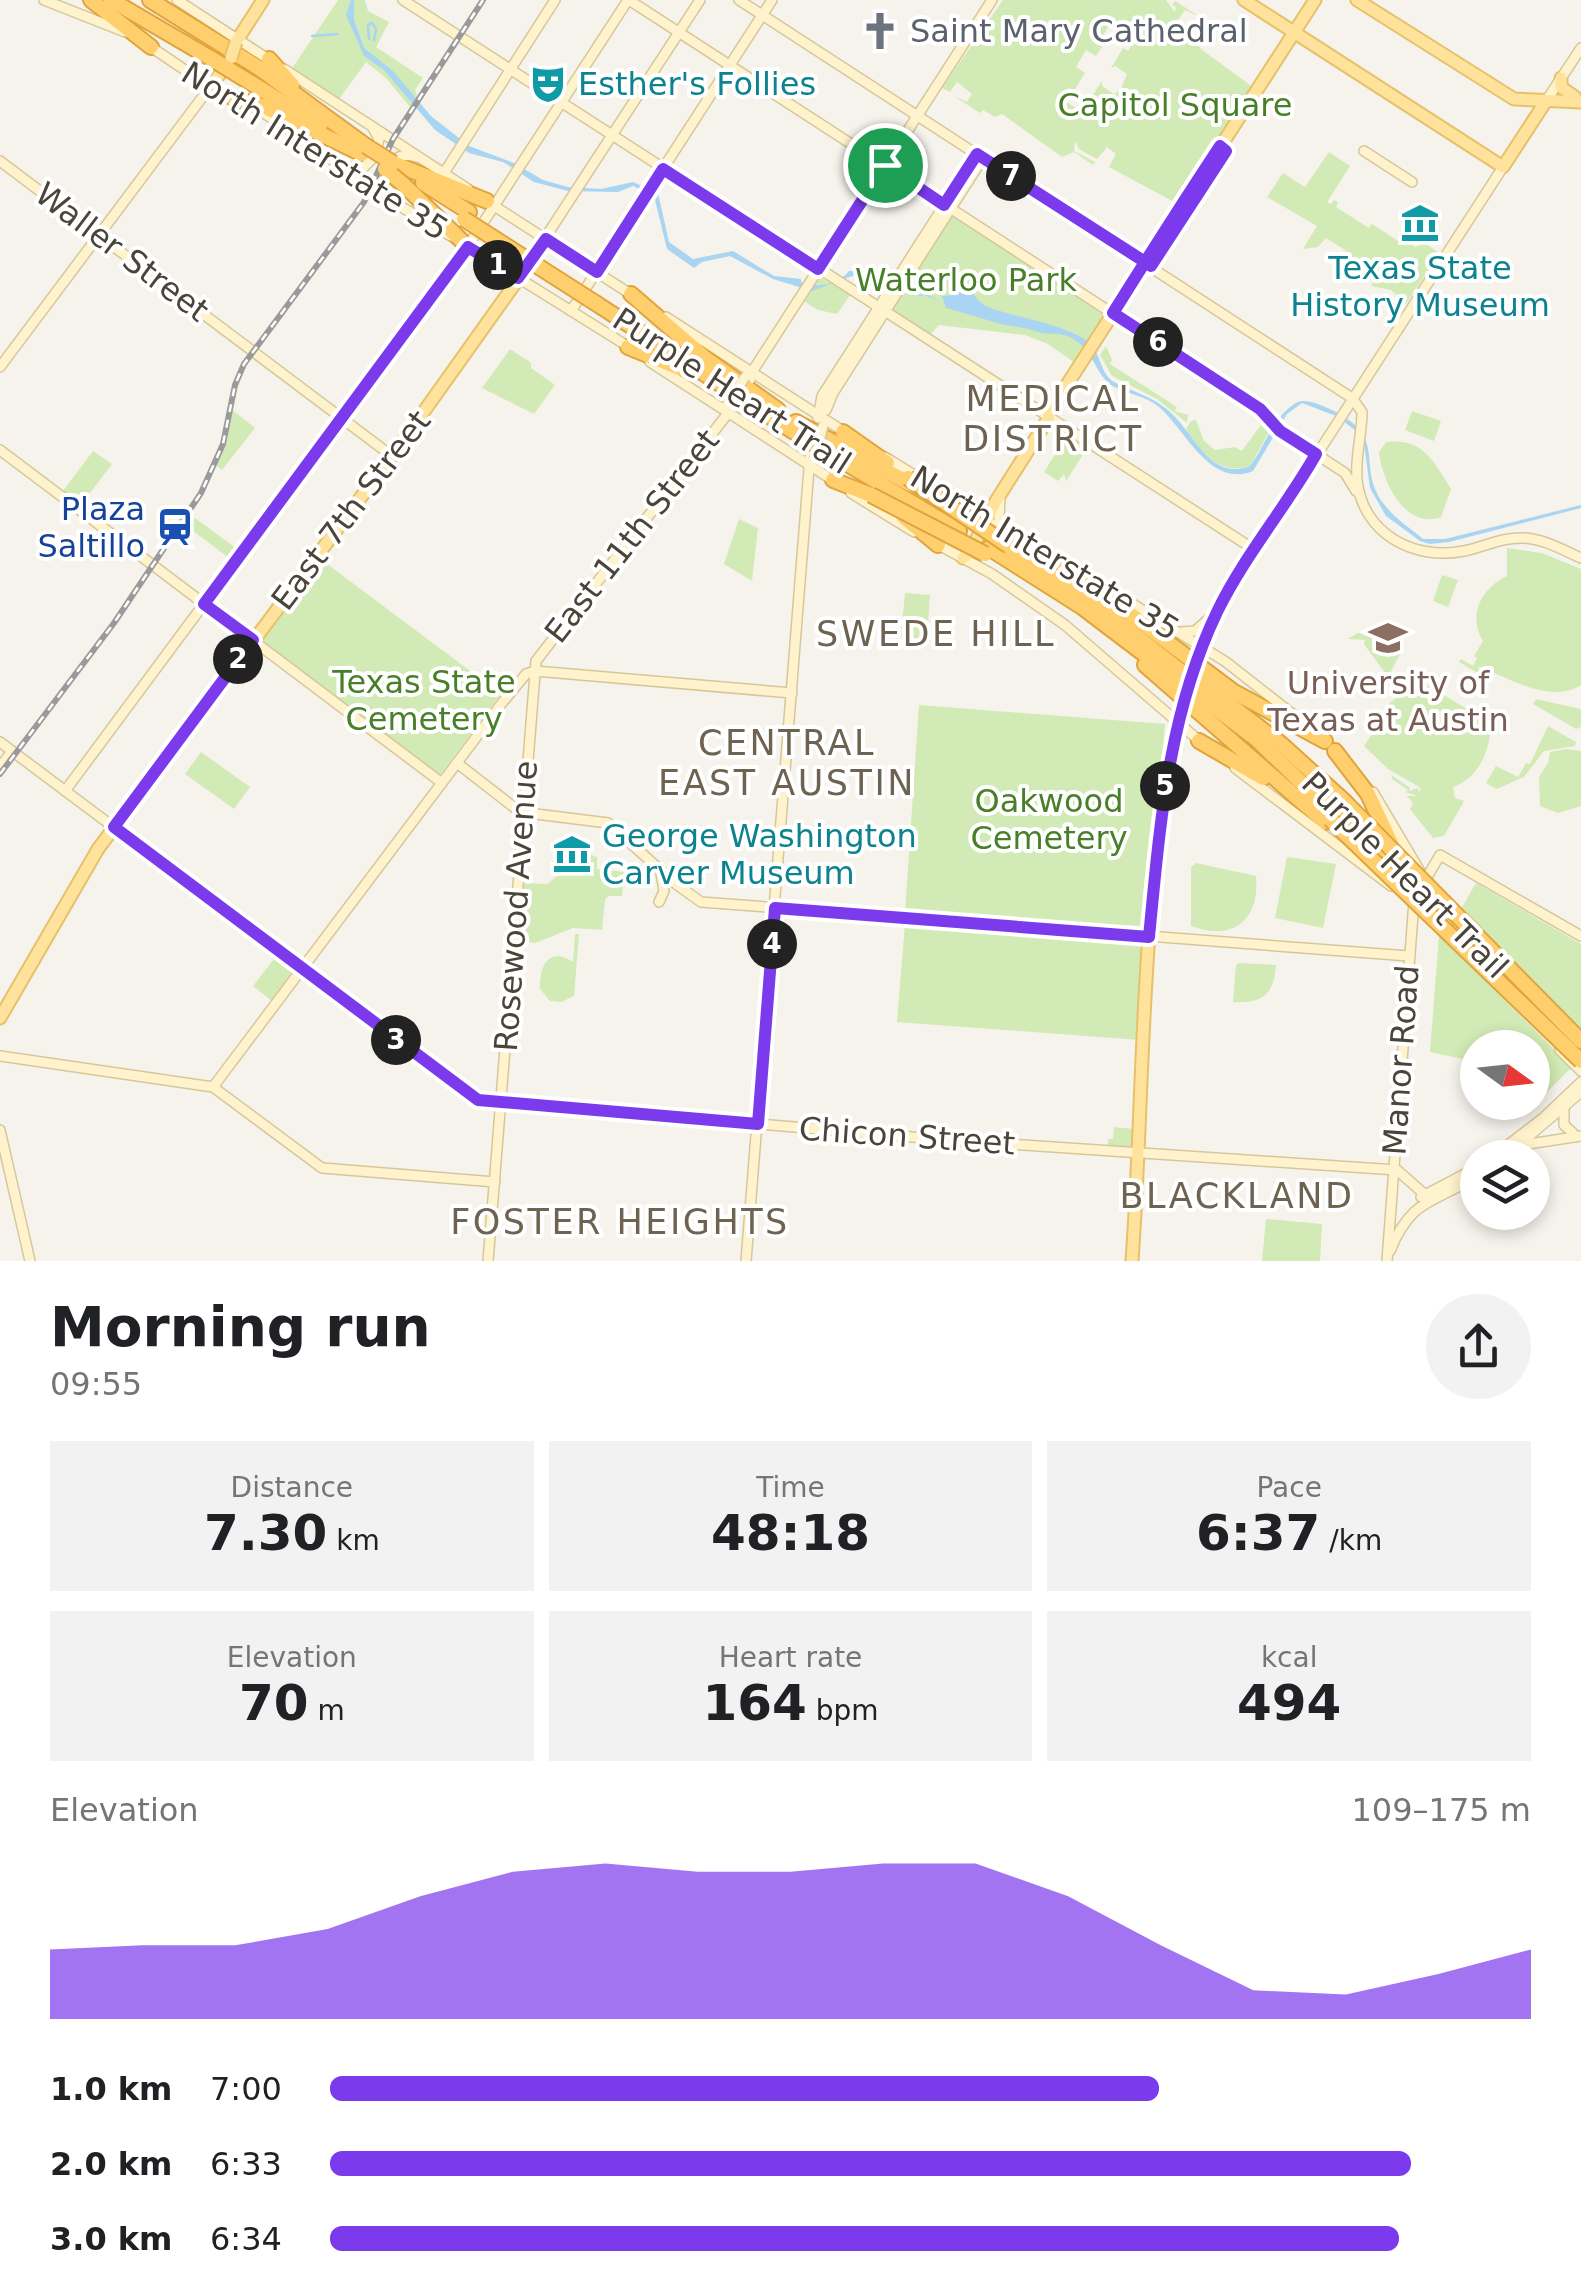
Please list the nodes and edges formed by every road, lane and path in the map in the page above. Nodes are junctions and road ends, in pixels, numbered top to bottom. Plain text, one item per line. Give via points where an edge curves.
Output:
1 (44, 0) edge
2 (91, 0) edge
3 (111, 0) edge
4 (150, 0) edge
5 (177, 0) edge
6 (263, 0) edge
7 (403, 0) edge
8 (555, 0) edge
9 (628, 0) edge
10 (700, 0) edge
11 (739, 0) edge
12 (772, 0) edge
13 (992, 0) edge
14 (1244, 0) edge
15 (1315, 0) edge
16 (1324, 0) edge
17 (1358, 0) edge
18 (762, 15) junction
19 (680, 32) junction
20 (1297, 34) junction
21 (237, 41) junction
22 (151, 46) junction
23 (1581, 48) edge
24 (269, 59) junction
25 (731, 64) junction
26 (510, 70) junction
27 (1561, 78) junction
28 (210, 87) junction
29 (233, 98) junction
30 (1546, 101) junction
31 (1580, 101) edge
32 (561, 102) junction
33 (320, 114) junction
34 (917, 116) junction
35 (371, 125) junction
36 (612, 136) junction
37 (364, 150) junction
38 (1364, 151) dead end
39 (980, 156) junction
40 (0, 160) edge
41 (424, 160) junction
42 (885, 165) junction
43 (344, 166) junction
44 (1503, 167) junction
45 (663, 169) junction
46 (444, 172) junction
47 (400, 173) junction
48 (1412, 182) dead end
49 (393, 202) junction
50 (491, 203) junction
51 (947, 207) junction
52 (99, 235) junction
53 (544, 242) junction
54 (468, 247) junction
55 (1148, 264) junction
56 (818, 269) junction
57 (597, 272) junction
58 (609, 280) junction
59 (524, 282) junction
60 (631, 294) junction
61 (881, 310) junction
62 (570, 312) junction
63 (1116, 315) junction
64 (583, 320) junction
65 (628, 347) junction
66 (1086, 360) junction
67 (0, 367) edge
68 (749, 376) junction
69 (822, 396) junction
70 (1352, 398) junction
71 (800, 404) junction
72 (729, 408) junction
73 (773, 412) junction
74 (343, 418) junction
75 (1048, 418) junction
76 (821, 421) junction
77 (794, 426) junction
78 (844, 432) junction
79 (1316, 454) junction
80 (392, 456) junction
81 (4, 457) edge
82 (812, 460) junction
83 (1357, 464) junction
84 (1340, 469) junction
85 (832, 480) junction
86 (1004, 487) junction
87 (809, 493) junction
88 (949, 496) junction
89 (1362, 502) junction
90 (984, 520) junction
91 (962, 521) junction
92 (998, 545) junction
93 (941, 546) junction
94 (1255, 550) junction
95 (963, 558) junction
96 (1581, 558) edge
97 (1058, 560) junction
98 (986, 570) junction
99 (1112, 602) junction
100 (204, 604) junction
101 (1088, 612) junction
102 (1217, 612) junction
103 (1174, 629) junction
104 (253, 640) junction
105 (1159, 652) junction
106 (1201, 653) junction
107 (1178, 667) junction
108 (535, 671) junction
109 (792, 692) junction
110 (1196, 694) junction
111 (1179, 719) junction
112 (1199, 741) junction
113 (0, 742) edge
114 (1330, 746) junction
115 (12, 751) junction
116 (1168, 762) junction
117 (456, 763) junction
118 (0, 767) edge
119 (442, 783) junction
120 (65, 791) junction
121 (1317, 795) junction
122 (1301, 802) junction
123 (524, 814) junction
124 (1327, 821) junction
125 (114, 827) junction
126 (660, 870) junction
127 (1397, 887) junction
128 (1418, 891) junction
129 (659, 902) dead end
130 (775, 908) junction
131 (1581, 936) edge
132 (1149, 937) junction
133 (1408, 956) junction
134 (1504, 956) junction
135 (300, 968) junction
136 (1517, 992) junction
137 (0, 1018) edge
138 (1581, 1034) edge
139 (1581, 1046) edge
140 (1563, 1053) junction
141 (0, 1056) edge
142 (1581, 1059) edge
143 (1581, 1071) edge
144 (1581, 1082) edge
145 (213, 1087) junction
146 (1581, 1092) edge
147 (501, 1104) junction
148 (1566, 1107) junction
149 (1543, 1122) junction
150 (758, 1124) junction
151 (0, 1130) edge
152 (1574, 1135) edge
153 (1516, 1140) edge
154 (1525, 1140) edge
155 (1547, 1140) edge
156 (1139, 1153) junction
157 (1393, 1170) junction
158 (1460, 1177) edge
159 (495, 1182) junction
160 (1460, 1183) edge
161 (1428, 1196) junction
162 (1387, 1244) junction
163 (1387, 1260) edge
164 (30, 1261) edge
165 (488, 1261) edge
166 (746, 1261) edge
167 (1132, 1261) edge

1 - 22 main road, North Interstate 35
2 - 22 highway
3 - 37 highway, Purple Heart Trail, bridge
4 - 33 highway, Purple Heart Trail
5 - 21 main road, North Interstate 35
6 - 21 main road
7 - 26 main road
8 - 26 main road
9 - 19 main road
9 - 32 main road
10 - 19 main road, East 7th Street
11 - 18 main road
12 - 18 main road
13 - 34 main road, East 11th Street
14 - 20 main road
15 - 20 main road
16 - 20 main road
17 - 30 main road via 1506,95
18 - 25 main road
18 - 34 main road
19 - 25 main road
19 - 36 main road, East 7th Street
20 - 44 main road
20 - 55 main road
21 - 24 main road, North Interstate 35
21 - 28 main road, bridge
22 - 28 main road, North Interstate 35
23 - 27 main road
24 - 33 highway
24 - 35 main road, North Interstate 35
25 - 42 main road
25 - 45 main road
26 - 32 main road
26 - 46 main road
27 - 30 main road
27 - 31 main road via 1561,88
28 - 29 main road, North Interstate 35
28 - 52 main road
29 - 37 highway
29 - 43 main road, North Interstate 35
30 - 31 main road
30 - 44 main road
32 - 36 main road
32 - 50 main road
33 - 37 highway, Purple Heart Trail
34 - 39 main road
34 - 42 main road, East 11th Street
35 - 41 main road, North Interstate 35
35 - 43 main road via 380,138 375,156 362,168
36 - 45 main road
36 - 53 main road, East 7th Street
37 - 47 highway, Purple Heart Trail
38 - 48 main road
39 - 51 main road
39 - 55 main road
40 - 52 main road, Waller Street
41 - 46 main road, North Interstate 35
41 - 49 main road via 406,155 391,162 383,182
42 - 51 main road
42 - 56 main road, East 11th Street
43 - 49 main road, North Interstate 35
44 - 70 main road
45 - 56 main road
45 - 57 main road
46 - 50 main road, North Interstate 35
47 - 50 highway
47 - 54 highway
47 - 73 highway, Purple Heart Trail
49 - 54 main road, North Interstate 35
50 - 53 main road, North Interstate 35
50 - 54 main road
51 - 61 main road
51 - 63 main road
52 - 67 main road
52 - 74 main road, Waller Street
53 - 57 main road, North Interstate 35
53 - 59 main road, East 7th Street
54 - 59 main road, North Interstate 35
54 - 74 main road
55 - 63 main road
55 - 70 main road
56 - 61 main road
56 - 68 main road, East 11th Street
57 - 58 main road, North Interstate 35
57 - 62 main road
58 - 60 main road, North Interstate 35
58 - 64 main road via 593,284 580,308
59 - 62 main road, North Interstate 35
59 - 80 main road, East 7th Street
60 - 68 main road, North Interstate 35
60 - 73 highway
61 - 69 main road
61 - 75 main road
61 - 76 main road
62 - 64 main road, North Interstate 35
63 - 66 main road
63 - 79 main road
64 - 65 main road, North Interstate 35
65 - 72 main road, North Interstate 35
65 - 73 highway
66 - 75 main road
66 - 75 main road
68 - 71 main road, North Interstate 35
68 - 72 main road, East 11th Street, bridge
69 - 71 main road
69 - 76 main road
70 - 79 main road
70 - 83 main road via 1362,422
71 - 76 main road, North Interstate 35
72 - 82 main road, North Interstate 35
72 - 108 main road, East 11th Street via 540,655
73 - 77 highway, Purple Heart Trail
74 - 80 main road, Waller Street
74 - 100 main road
75 - 86 main road
75 - 94 main road
76 - 78 main road, North Interstate 35
76 - 82 main road, bridge
77 - 88 highway via 910,484
77 - 91 highway, Purple Heart Trail
77 - 93 highway
78 - 88 main road, North Interstate 35
78 - 92 highway, bridge
79 - 84 main road
79 - 94 main road
80 - 104 main road, East 7th Street
81 - 100 main road
82 - 85 main road, North Interstate 35
82 - 87 main road
83 - 84 main road via 1351,472
83 - 89 main road
84 - 89 main road
85 - 87 main road via 817,482
85 - 92 highway, bridge
85 - 93 main road, North Interstate 35
86 - 90 main road
86 - 92 main road
87 - 109 main road
88 - 91 main road, North Interstate 35
89 - 96 main road via 1386,535 1416,551 1458,552 1524,538
90 - 91 main road, North Interstate 35
90 - 92 main road, North Interstate 35
90 - 95 main road
91 - 92 highway, Purple Heart Trail, bridge
91 - 93 main road via 957,540
92 - 97 main road, North Interstate 35
92 - 98 main road via 996,533 982,552
92 - 101 highway, Purple Heart Trail
92 - 105 highway, Purple Heart Trail
93 - 95 main road, North Interstate 35
94 - 102 main road
95 - 98 main road, North Interstate 35
97 - 99 highway
97 - 103 main road, North Interstate 35
98 - 111 main road, North Interstate 35
99 - 105 highway
99 - 114 highway via 1234,692
100 - 104 main road
100 - 120 main road
101 - 110 highway, Purple Heart Trail
101 - 122 highway
102 - 103 main road via 1191,633
102 - 106 main road
103 - 106 main road, North Interstate 35
104 - 119 main road
104 - 125 main road, East 7th Street
105 - 107 highway, Purple Heart Trail
106 - 111 main road, bridge
106 - 114 main road, North Interstate 35
107 - 128 highway, Purple Heart Trail via 1278,751
107 - 139 highway, Purple Heart Trail, bridge via 1344,801
108 - 109 main road
108 - 117 main road, East 11th Street
108 - 123 main road, Rosewood Avenue
109 - 130 main road
110 - 121 highway, Purple Heart Trail
110 - 124 highway, Purple Heart Trail
111 - 112 main road, North Interstate 35
111 - 116 main road
112 - 116 main road via 1181,745
112 - 122 highway
112 - 127 main road, North Interstate 35
113 - 115 main road, Chicon Street
114 - 128 highway via 1368,794
115 - 118 main road
115 - 120 main road, Chicon Street
116 - 132 main road
117 - 119 main road, East 11th Street
117 - 123 main road
119 - 135 main road, East 11th Street
120 - 125 main road, Chicon Street
121 - 127 highway
121 - 136 highway, Purple Heart Trail
122 - 124 highway
123 - 126 main road via 608,823
123 - 147 main road, Rosewood Avenue
124 - 127 highway, bridge
125 - 135 main road, Chicon Street
125 - 137 main road, East 7th Street
126 - 129 main road
126 - 130 main road via 696,900
127 - 128 main road, North Interstate 35
127 - 142 highway, Purple Heart Trail, bridge
128 - 131 main road via 1440,855
128 - 133 main road, Manor Road
128 - 134 main road, North Interstate 35
128 - 139 highway, Purple Heart Trail
128 - 140 main road, North Interstate 35
130 - 132 main road
130 - 150 main road
132 - 133 main road
132 - 156 main road
133 - 157 main road, Manor Road
134 - 138 main road, North Interstate 35
134 - 139 highway
135 - 145 main road, East 11th Street
135 - 147 main road, Chicon Street via 478,1100
136 - 140 highway
136 - 142 highway, Purple Heart Trail
140 - 143 main road, North Interstate 35
141 - 145 main road
144 - 149 main road
145 - 159 main road via 322,1168
146 - 148 main road
147 - 150 main road, Chicon Street
147 - 159 main road, Rosewood Avenue
148 - 149 main road
148 - 152 main road via 1564,1125
149 - 152 main road
149 - 153 main road
149 - 154 main road
150 - 156 main road, Chicon Street
150 - 166 main road
151 - 164 main road
152 - 155 main road
156 - 157 main road, Chicon Street
156 - 167 main road
157 - 161 main road
157 - 162 main road, Manor Road
158 - 161 main road
159 - 165 main road, Rosewood Avenue
160 - 161 main road
161 - 162 main road via 1404,1214
161 - 163 main road via 1408,1216
162 - 163 main road, Manor Road

